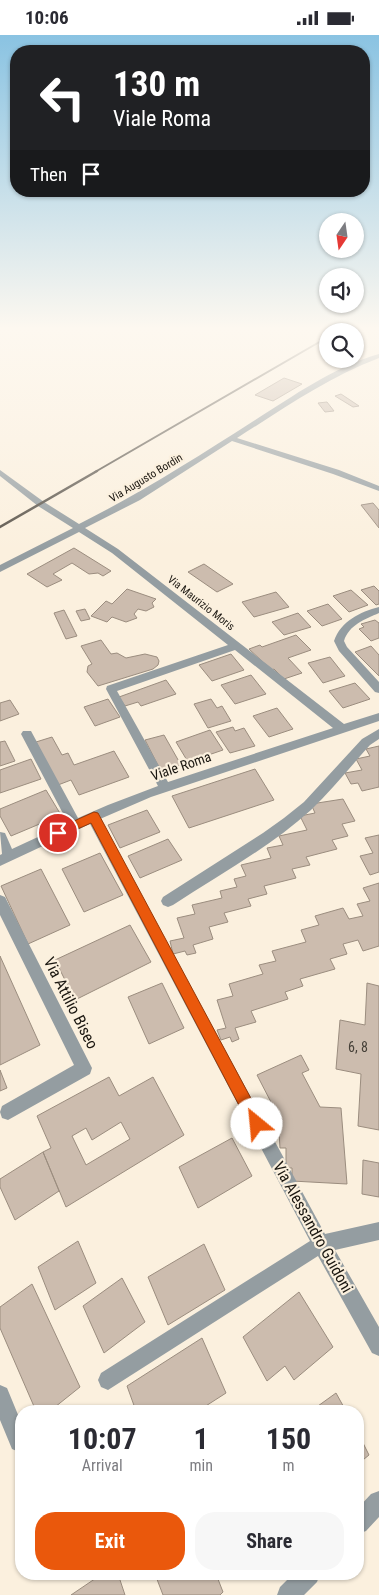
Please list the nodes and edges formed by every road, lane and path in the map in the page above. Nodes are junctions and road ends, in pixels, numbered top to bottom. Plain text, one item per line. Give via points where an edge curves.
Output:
1 (287, 404) edge
2 (230, 439) junction
3 (0, 473) edge
4 (379, 489) edge
5 (80, 528) junction
6 (0, 569) edge
7 (379, 610) edge
8 (236, 646) junction
9 (379, 689) edge
10 (379, 717) edge
11 (341, 728) junction
12 (379, 733) edge
13 (27, 734) dead end
14 (165, 788) junction
15 (94, 817) junction
16 (75, 825) junction
17 (0, 837) edge
18 (4, 858) edge
19 (0, 901) edge
20 (168, 901) dead end
21 (8, 1112) dead end
22 (379, 1231) edge
23 (321, 1244) junction
24 (379, 1346) edge
25 (108, 1380) dead end
26 (0, 1395) edge
27 (15, 1432) edge
28 (379, 1502) edge
29 (364, 1517) edge
30 (303, 1580) edge
31 (288, 1595) edge

1 - 2 street, Via Augusto Bordin
2 - 4 street
2 - 5 street, Via Augusto Bordin via 159,485
3 - 5 street, Via Maurizio Moris
5 - 6 street, Via Augusto Bordin
5 - 8 street, Via Maurizio Moris via 115,551
7 - 9 street via 356,619 339,641
8 - 11 street, Via Maurizio Moris
8 - 14 street via 112,689
10 - 11 street, Viale Roma
11 - 14 street, Viale Roma
12 - 20 street via 366,742 288,822
13 - 16 street
14 - 15 street, Viale Roma
15 - 16 street, Viale Roma
15 - 23 street, Via Alessandro Guidoni
16 - 18 street, Viale Roma
17 - 18 street
19 - 21 street, Via Attilio Biseo via 84,1068
22 - 23 street
23 - 24 street, Via Alessandro Guidoni
23 - 25 street
26 - 27 street
28 - 29 street
30 - 31 street

